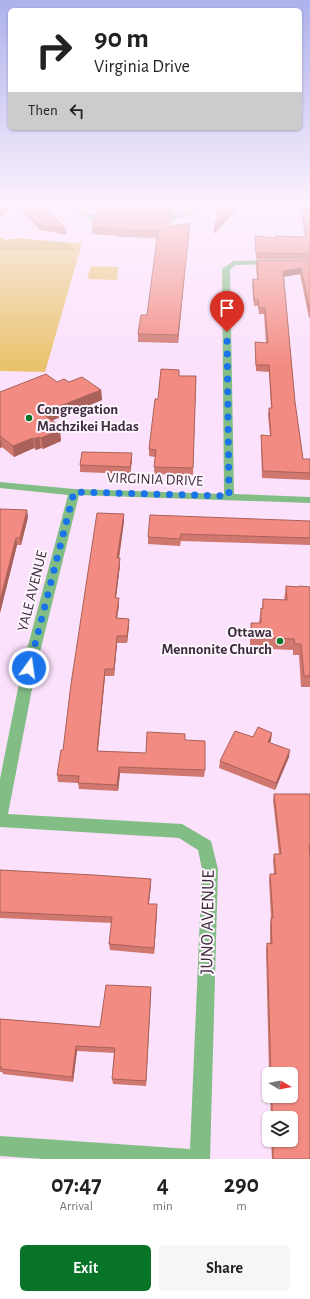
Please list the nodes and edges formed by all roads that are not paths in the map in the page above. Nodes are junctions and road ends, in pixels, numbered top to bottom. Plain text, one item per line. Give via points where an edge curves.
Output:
1 (281, 262) edge
2 (0, 485) edge
3 (74, 492) junction
4 (229, 496) junction
5 (310, 500) edge
6 (0, 819) edge
7 (0, 1146) edge
8 (193, 1159) edge
9 (200, 1159) edge

1 - 4 street via 233,263 226,269
2 - 3 street, VIRGINIA DRIVE
3 - 4 street, VIRGINIA DRIVE
3 - 6 street, YALE AVENUE via 29,668
4 - 5 street, VIRGINIA DRIVE
6 - 9 street, JUNO AVENUE via 182,832 204,846 210,869
7 - 8 street

